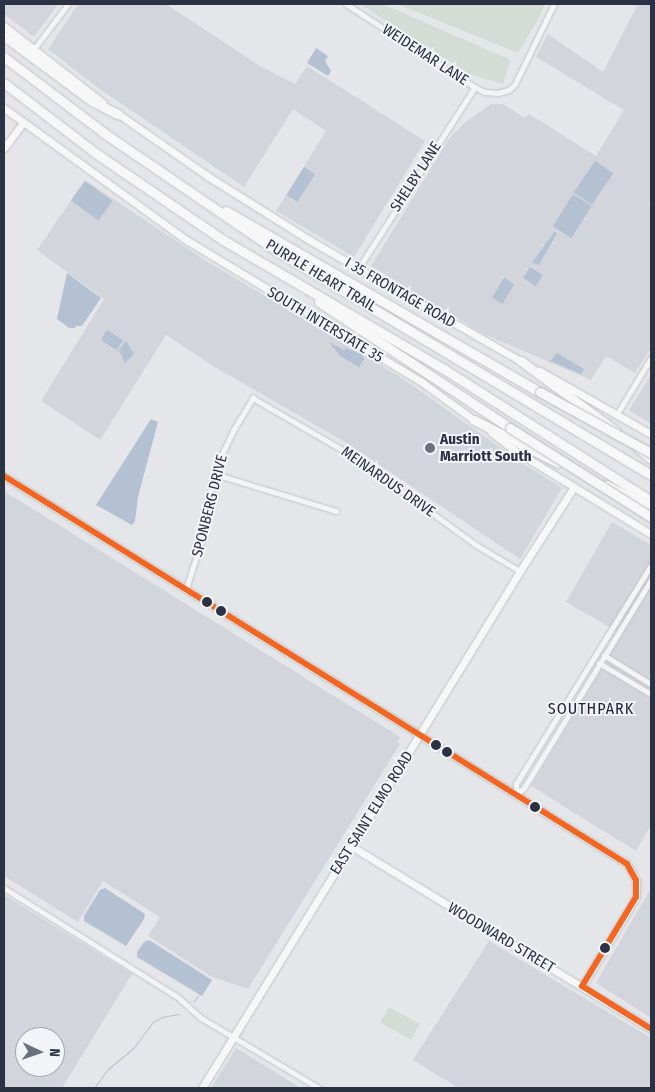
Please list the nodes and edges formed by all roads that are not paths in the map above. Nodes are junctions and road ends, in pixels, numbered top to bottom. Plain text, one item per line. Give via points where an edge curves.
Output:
1 (68, 4) edge
2 (346, 4) edge
3 (554, 4) edge
4 (4, 26) edge
5 (4, 36) edge
6 (34, 49) junction
7 (4, 57) edge
8 (4, 83) edge
9 (476, 87) junction
10 (4, 108) edge
11 (118, 114) junction
12 (23, 123) junction
13 (4, 148) edge
14 (188, 191) junction
15 (358, 269) junction
16 (297, 286) junction
17 (651, 358) edge
18 (521, 361) junction
19 (252, 398) joint
20 (617, 414) junction
21 (474, 420) junction
22 (651, 434) edge
23 (651, 454) edge
24 (651, 459) edge
25 (215, 474) junction
26 (651, 475) edge
27 (4, 476) edge
28 (574, 487) junction
29 (651, 501) edge
30 (651, 508) edge
31 (336, 511) dead end
32 (651, 517) edge
33 (651, 534) edge
34 (651, 565) edge
35 (520, 571) junction
36 (651, 580) edge
37 (186, 590) junction
38 (632, 599) junction
39 (638, 603) junction
40 (598, 651) junction
41 (605, 655) junction
42 (593, 659) junction
43 (600, 664) junction
44 (651, 684) edge
45 (651, 694) edge
46 (419, 735) junction
47 (517, 794) junction
48 (351, 846) junction
49 (4, 888) edge
50 (582, 986) junction
51 (651, 1029) edge
52 (234, 1036) junction
53 (202, 1088) edge
54 (319, 1088) edge

1 - 6 street
2 - 9 street, WEIDEMAR LANE
3 - 9 street, WEIDEMAR LANE via 515,84 498,93
4 - 6 street
5 - 11 highway via 92,101
6 - 11 street
7 - 14 highway, PURPLE HEART TRAIL via 104,134
8 - 16 highway, PURPLE HEART TRAIL via 97,154
9 - 15 street, SHELBY LANE
10 - 12 street, SOUTH INTERSTATE 35
11 - 15 street, I 35 FRONTAGE ROAD via 185,161
12 - 13 street
12 - 21 street, SOUTH INTERSTATE 35 via 188,241 423,383
14 - 23 highway, bridge via 254,225
14 - 26 highway, PURPLE HEART TRAIL via 280,253
15 - 18 street, I 35 FRONTAGE ROAD
16 - 29 highway, PURPLE HEART TRAIL via 447,371
16 - 32 highway, bridge via 362,333
17 - 20 street
18 - 20 street
18 - 24 highway
19 - 25 street, SPONBERG DRIVE via 229,438
19 - 35 street, MEINARDUS DRIVE via 360,460 476,545
20 - 22 street
21 - 28 street, SOUTH INTERSTATE 35 via 517,452
21 - 30 highway
25 - 31 street
25 - 37 street, SPONBERG DRIVE via 202,539
27 - 37 street
28 - 33 street, SOUTH INTERSTATE 35
28 - 35 street, EAST SAINT ELMO ROAD
34 - 38 street
35 - 46 street, EAST SAINT ELMO ROAD
36 - 39 street
37 - 46 street
38 - 39 street
38 - 40 street
39 - 41 street
40 - 41 street
40 - 42 street
41 - 43 street
41 - 44 street
42 - 43 street
42 - 47 street via 516,784
43 - 45 street
43 - 47 street via 524,788
46 - 47 street
46 - 48 street, EAST SAINT ELMO ROAD
47 - 50 street via 624,861 635,876 634,901
48 - 50 street, WOODWARD STREET
48 - 52 street, EAST SAINT ELMO ROAD
49 - 52 street
50 - 51 street, WOODWARD STREET
52 - 53 street, EAST SAINT ELMO ROAD
52 - 54 street

